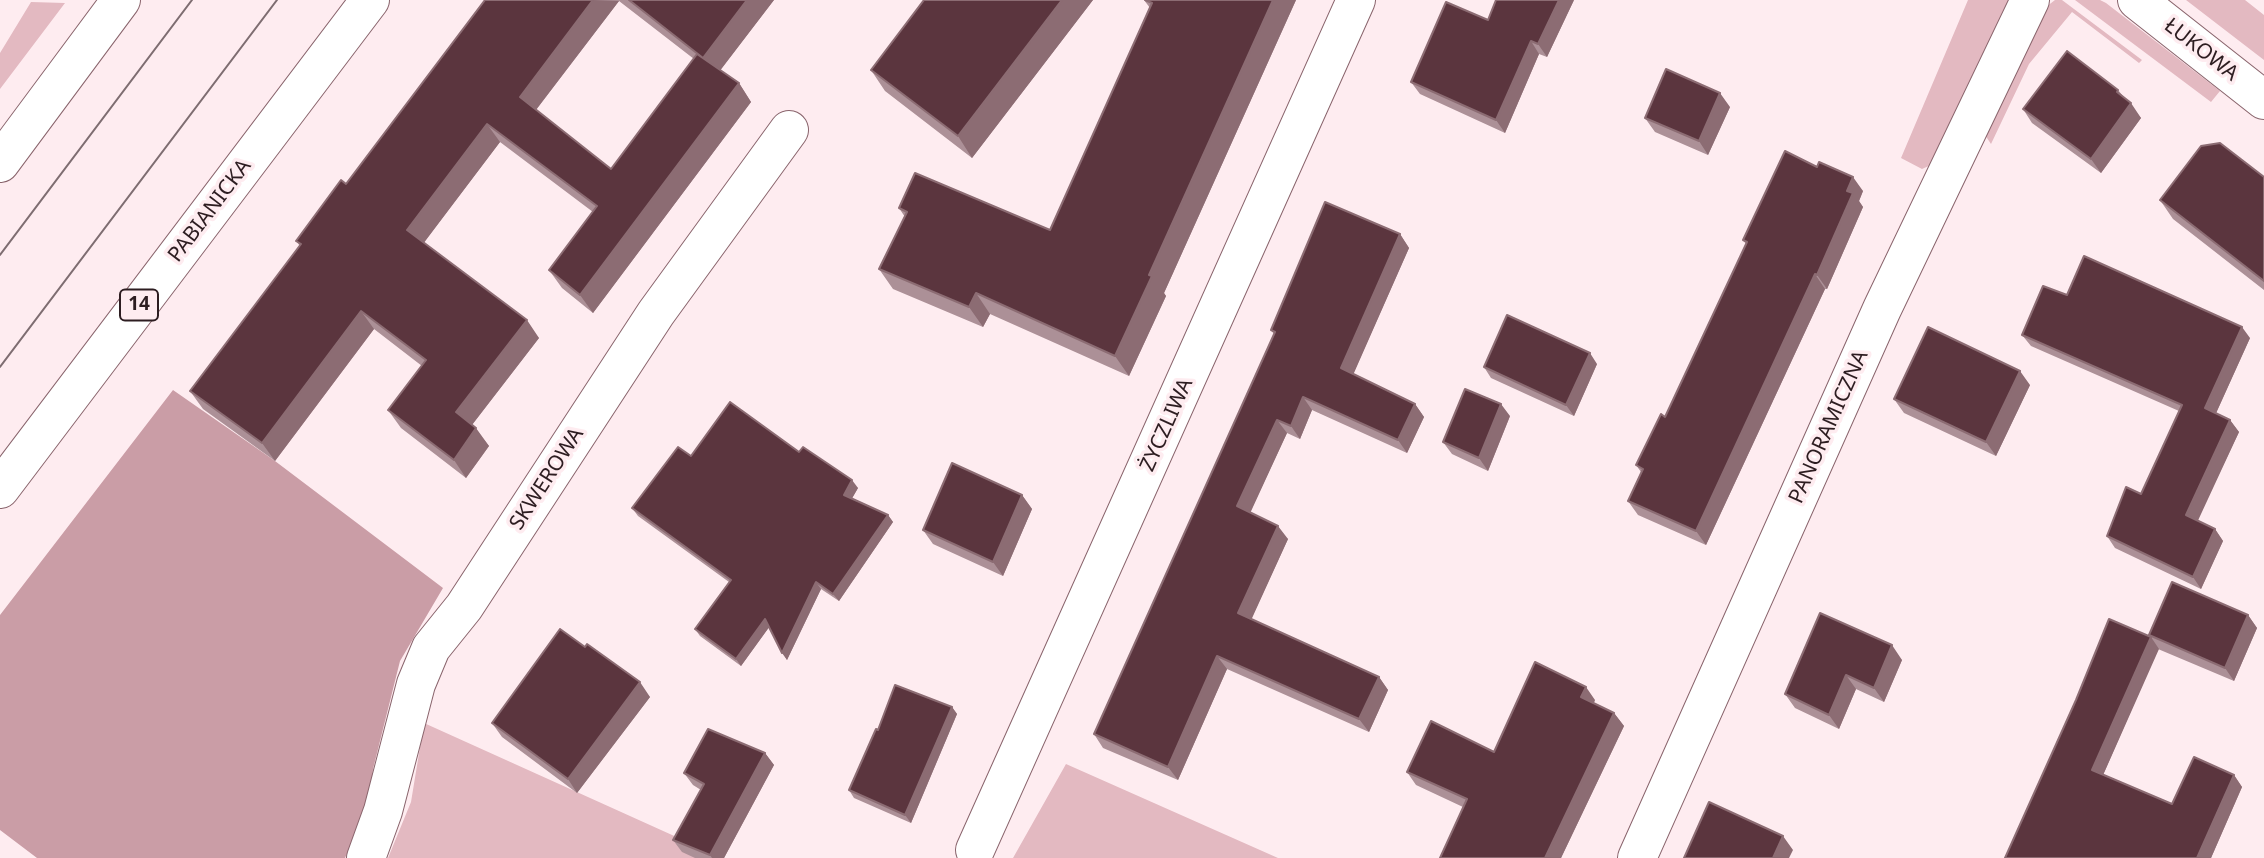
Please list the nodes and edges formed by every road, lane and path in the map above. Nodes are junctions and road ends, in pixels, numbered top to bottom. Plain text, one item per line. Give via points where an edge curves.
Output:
1 (121, 0) edge
2 (370, 0) edge
3 (1356, 0) edge
4 (2029, 0) edge
5 (2137, 0) edge
6 (2264, 100) edge
7 (789, 130) dead end
8 (0, 163) edge
9 (0, 489) edge
10 (975, 850) dead end
11 (366, 858) edge
12 (1637, 858) edge

1 - 8 street
2 - 9 street, PABIANICKA / 14
3 - 10 street, ŻYCZLIWA
4 - 12 street, PANORAMICZNA via 1882,309
5 - 6 street, ŁUKOWA
7 - 11 street, SKWEROWA via 656,313 464,607 431,648 416,684

